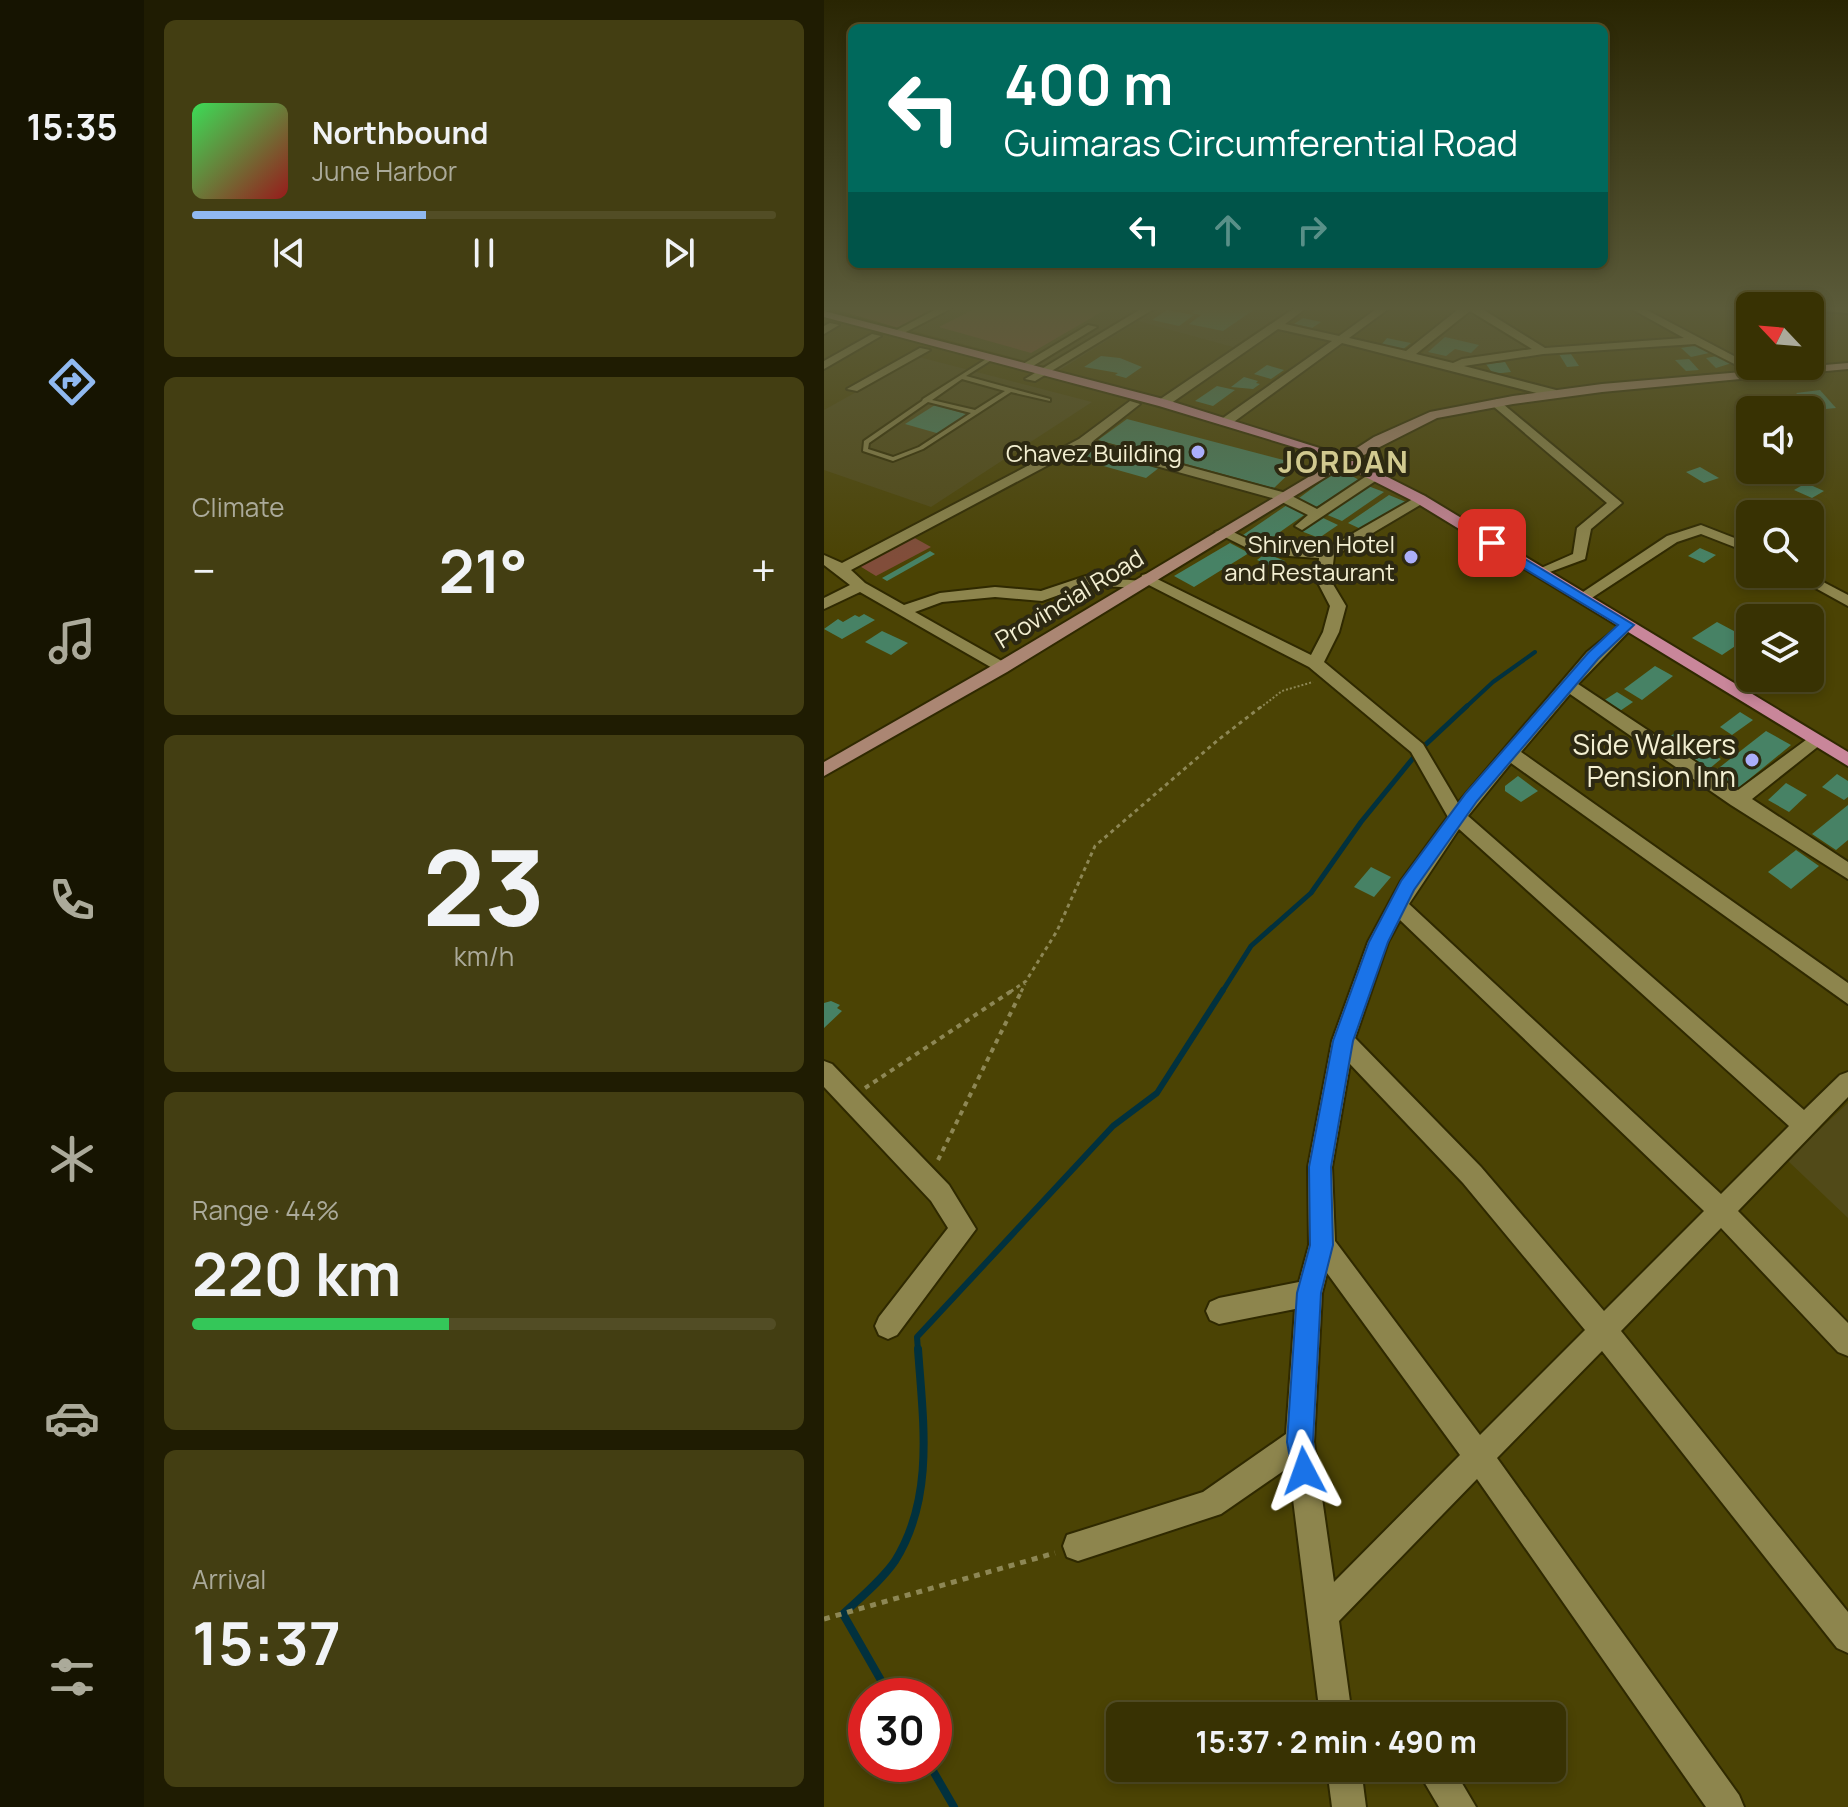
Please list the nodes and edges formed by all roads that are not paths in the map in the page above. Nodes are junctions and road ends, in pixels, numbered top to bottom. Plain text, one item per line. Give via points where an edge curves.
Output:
1 (939, 391) edge
2 (1008, 391) edge
3 (1015, 391) edge
4 (1093, 391) edge
5 (1106, 391) edge
6 (1180, 391) edge
7 (1268, 391) edge
8 (1546, 391) edge
9 (1570, 391) edge
10 (1552, 393) junction
11 (925, 400) junction
12 (1048, 400) dead end
13 (1163, 403) junction
14 (1497, 403) junction
15 (1134, 404) junction
16 (977, 412) junction
17 (1227, 421) junction
18 (1083, 442) junction
19 (1343, 460) junction
20 (1376, 476) junction
21 (1281, 496) junction
22 (1420, 499) junction
23 (1318, 515) junction
24 (1302, 526) dead end
25 (1222, 532) junction
26 (1736, 543) edge
27 (1327, 554) junction
28 (824, 559) edge
29 (842, 569) junction
30 (1539, 572) junction
31 (1142, 581) junction
32 (860, 586) junction
33 (1823, 588) edge
34 (1582, 598) junction
35 (1848, 601) edge
36 (824, 604) edge
37 (903, 611) junction
38 (1627, 625) junction
39 (1315, 663) junction
40 (1001, 668) junction
41 (1568, 685) junction
42 (1816, 741) junction
43 (1510, 753) junction
44 (1848, 760) edge
45 (824, 770) edge
46 (1737, 800) junction
47 (1457, 817) junction
48 (1848, 872) edge
49 (1397, 905) junction
50 (1848, 995) edge
51 (1343, 1041) junction
52 (1848, 1082) edge
53 (834, 1085) edge
54 (1805, 1126) junction
55 (1721, 1211) junction
56 (1322, 1245) junction
57 (1309, 1293) junction
58 (1219, 1311) dead end
59 (888, 1326) dead end
60 (1603, 1331) junction
61 (1848, 1342) edge
62 (1300, 1442) junction
63 (1478, 1456) junction
64 (1078, 1546) road end
65 (1321, 1617) junction
66 (1848, 1637) edge
67 (1334, 1702) edge
68 (1346, 1782) edge
69 (1442, 1782) edge
70 (1349, 1807) edge
71 (1459, 1807) edge
72 (1727, 1807) edge

1 - 11 lane
2 - 16 lane
3 - 12 lane
4 - 15 main road
5 - 13 main road
6 - 13 street
7 - 17 street
8 - 10 street
9 - 10 main road, Provincial Road
10 - 14 main road, Provincial Road
11 - 16 lane
11 - 16 lane via 866,442 865,450 893,459 921,448
13 - 17 main road
14 - 19 main road, Provincial Road via 1434,415
14 - 30 street via 1615,503 1584,528 1580,556
15 - 18 street
15 - 19 main road
17 - 19 main road
18 - 21 street
18 - 29 street
19 - 20 main road
19 - 21 main road, Provincial Road
20 - 22 main road
20 - 23 street
21 - 23 street
21 - 25 main road, Provincial Road
22 - 27 street
22 - 30 main road
23 - 24 street
25 - 27 street via 1259,550
25 - 31 main road, Provincial Road
26 - 34 street via 1701,529 1672,539
27 - 39 street via 1324,581 1338,606
28 - 29 street
29 - 32 street
30 - 34 main road
31 - 37 street via 1086,580 1042,596 995,592 940,598
31 - 39 street
31 - 40 main road, Provincial Road
32 - 36 street
32 - 37 street
33 - 35 street
34 - 38 main road
37 - 40 street
38 - 41 street
38 - 42 main road
39 - 47 street via 1417,748
40 - 45 main road, Provincial Road
41 - 43 street
41 - 46 street
42 - 44 main road
42 - 46 street
43 - 47 street
43 - 50 street
46 - 48 street
47 - 49 street
47 - 54 street
49 - 51 street via 1378,942
49 - 55 street
51 - 56 street via 1320,1167
51 - 60 street via 1472,1175
52 - 54 street
53 - 59 street via 940,1193 963,1229
54 - 55 street
55 - 60 street
55 - 61 street
56 - 57 street
56 - 63 street
57 - 58 street
57 - 62 street
60 - 63 street
60 - 66 street
62 - 64 street via 1211,1504
62 - 65 street
63 - 65 street
63 - 72 street
65 - 67 street
68 - 70 street
69 - 71 street

